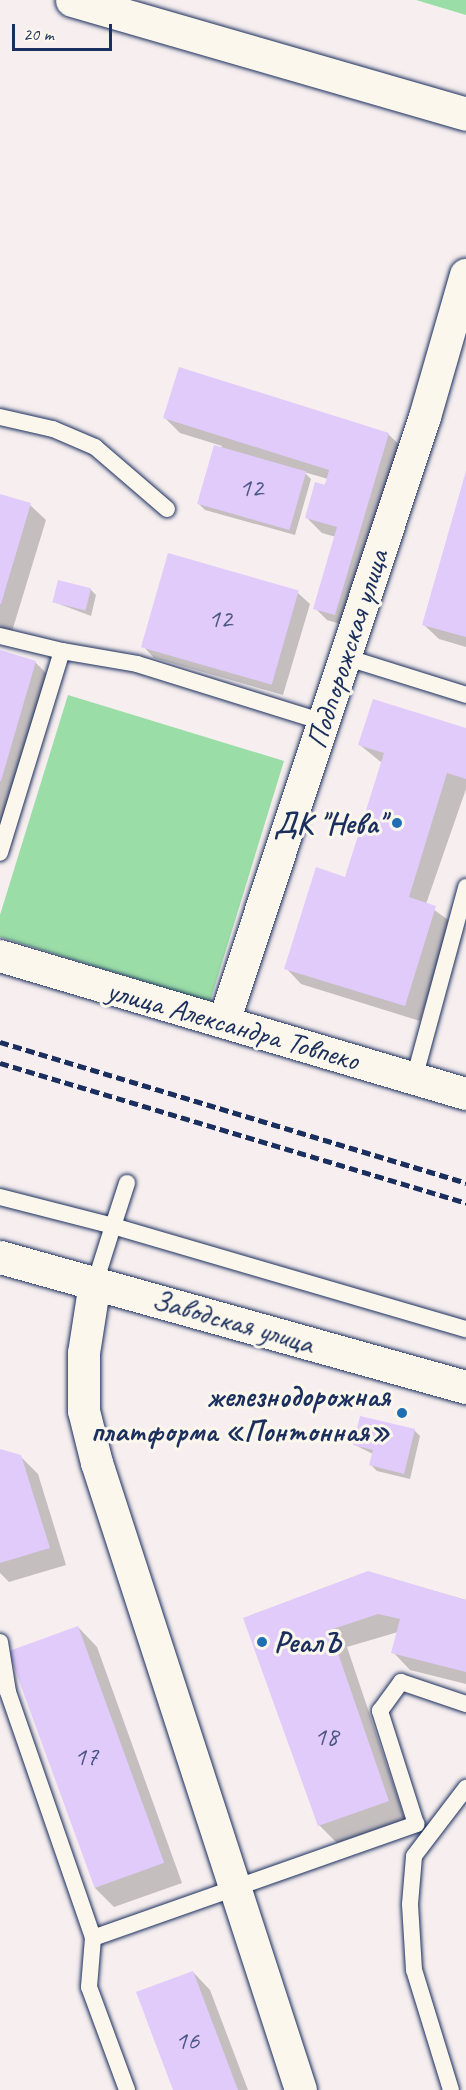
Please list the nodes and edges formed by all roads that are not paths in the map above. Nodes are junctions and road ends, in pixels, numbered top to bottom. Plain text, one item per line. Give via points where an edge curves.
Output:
1 (72, 0) edge
2 (466, 114) edge
3 (466, 275) edge
4 (0, 417) edge
5 (167, 509) dead end
6 (0, 636) edge
7 (62, 651) junction
8 (345, 657) junction
9 (466, 695) edge
10 (323, 722) junction
11 (0, 853) edge
12 (466, 887) edge
13 (461, 924) edge
14 (0, 956) edge
15 (224, 1022) junction
16 (414, 1078) junction
17 (466, 1094) edge
18 (127, 1183) dead end
19 (0, 1197) edge
20 (113, 1226) junction
21 (0, 1257) edge
22 (95, 1283) junction
23 (466, 1329) edge
24 (466, 1388) edge
25 (0, 1642) edge
26 (466, 1704) edge
27 (466, 1788) edge
28 (416, 1824) junction
29 (414, 1856) junction
30 (235, 1888) junction
31 (93, 1938) junction
32 (127, 2090) edge
33 (301, 2090) edge
34 (451, 2090) edge

1 - 2 main road
3 - 8 street, Подпорожская улица
4 - 5 lane via 53,429 95,447
6 - 7 lane
7 - 10 lane via 137,664
7 - 11 lane
8 - 9 lane
8 - 10 street, Подпорожская улица
10 - 15 street, Подпорожская улица
12 - 13 lane
13 - 16 lane
14 - 15 street, улица Александра Товпеко
15 - 16 street, улица Александра Товпеко
16 - 17 street, улица Александра Товпеко
18 - 20 lane
19 - 20 lane
20 - 22 lane
20 - 23 lane
21 - 22 main road, Заводская улица
22 - 24 main road, Заводская улица
22 - 30 street via 84,1353 84,1411
25 - 31 lane via 8,1692
26 - 28 lane via 401,1682 380,1711
27 - 29 lane
28 - 29 lane
28 - 30 lane
29 - 34 lane via 414,1970
30 - 31 lane
30 - 33 street
31 - 32 lane via 89,1987

